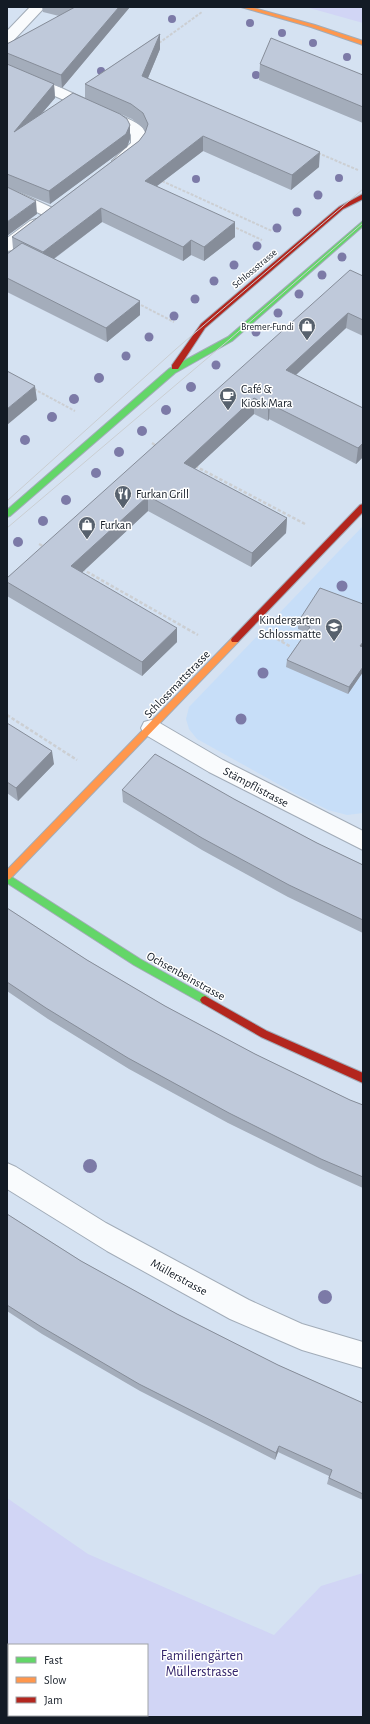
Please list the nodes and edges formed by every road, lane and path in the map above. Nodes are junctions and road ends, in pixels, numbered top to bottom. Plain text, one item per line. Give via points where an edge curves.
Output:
1 (38, 7) edge
2 (244, 7) edge
3 (202, 12) dead end
4 (7, 39) edge
5 (159, 43) edge
6 (363, 43) edge
7 (7, 70) edge
8 (316, 152) edge
9 (114, 165) joint
10 (358, 170) dead end
11 (7, 192) edge
12 (363, 196) edge
13 (363, 223) edge
14 (229, 224) edge
15 (274, 232) dead end
16 (264, 241) dead end
17 (7, 246) edge
18 (136, 303) edge
19 (178, 324) dead end
20 (172, 371) junction
21 (27, 386) edge
22 (75, 411) dead end
23 (152, 443) dead end
24 (161, 448) edge
25 (192, 464) edge
26 (363, 507) edge
27 (7, 514) edge
28 (332, 538) junction
29 (38, 544) dead end
30 (49, 550) edge
31 (81, 568) edge
32 (192, 632) dead end
33 (7, 715) edge
34 (151, 728) junction
35 (81, 762) dead end
36 (363, 841) edge
37 (7, 877) edge
38 (363, 1078) edge
39 (7, 1175) edge
40 (363, 1355) edge

1 - 4 street
2 - 6 street
3 - 5 path
7 - 9 street via 134,128 139,136 139,144
8 - 10 path
9 - 15 path
11 - 17 street via 57,209
12 - 20 street, Schlossstrasse via 341,208 203,326
13 - 20 street, Schlossstrasse via 230,339
14 - 16 path
18 - 19 path
20 - 27 street, Schlossstrasse
21 - 22 path
23 - 24 path
25 - 28 path
26 - 28 street, Schlossmattstrasse
28 - 34 street, Schlossmattstrasse
29 - 30 path
31 - 32 path
33 - 35 path
34 - 36 street, Stämpflistrasse via 230,773
34 - 37 street, Schlossmattstrasse
37 - 38 street, Ochsenbeinstrasse via 144,966 264,1034
39 - 40 street, Müllerstrasse via 106,1236 190,1284 257,1318 295,1334

